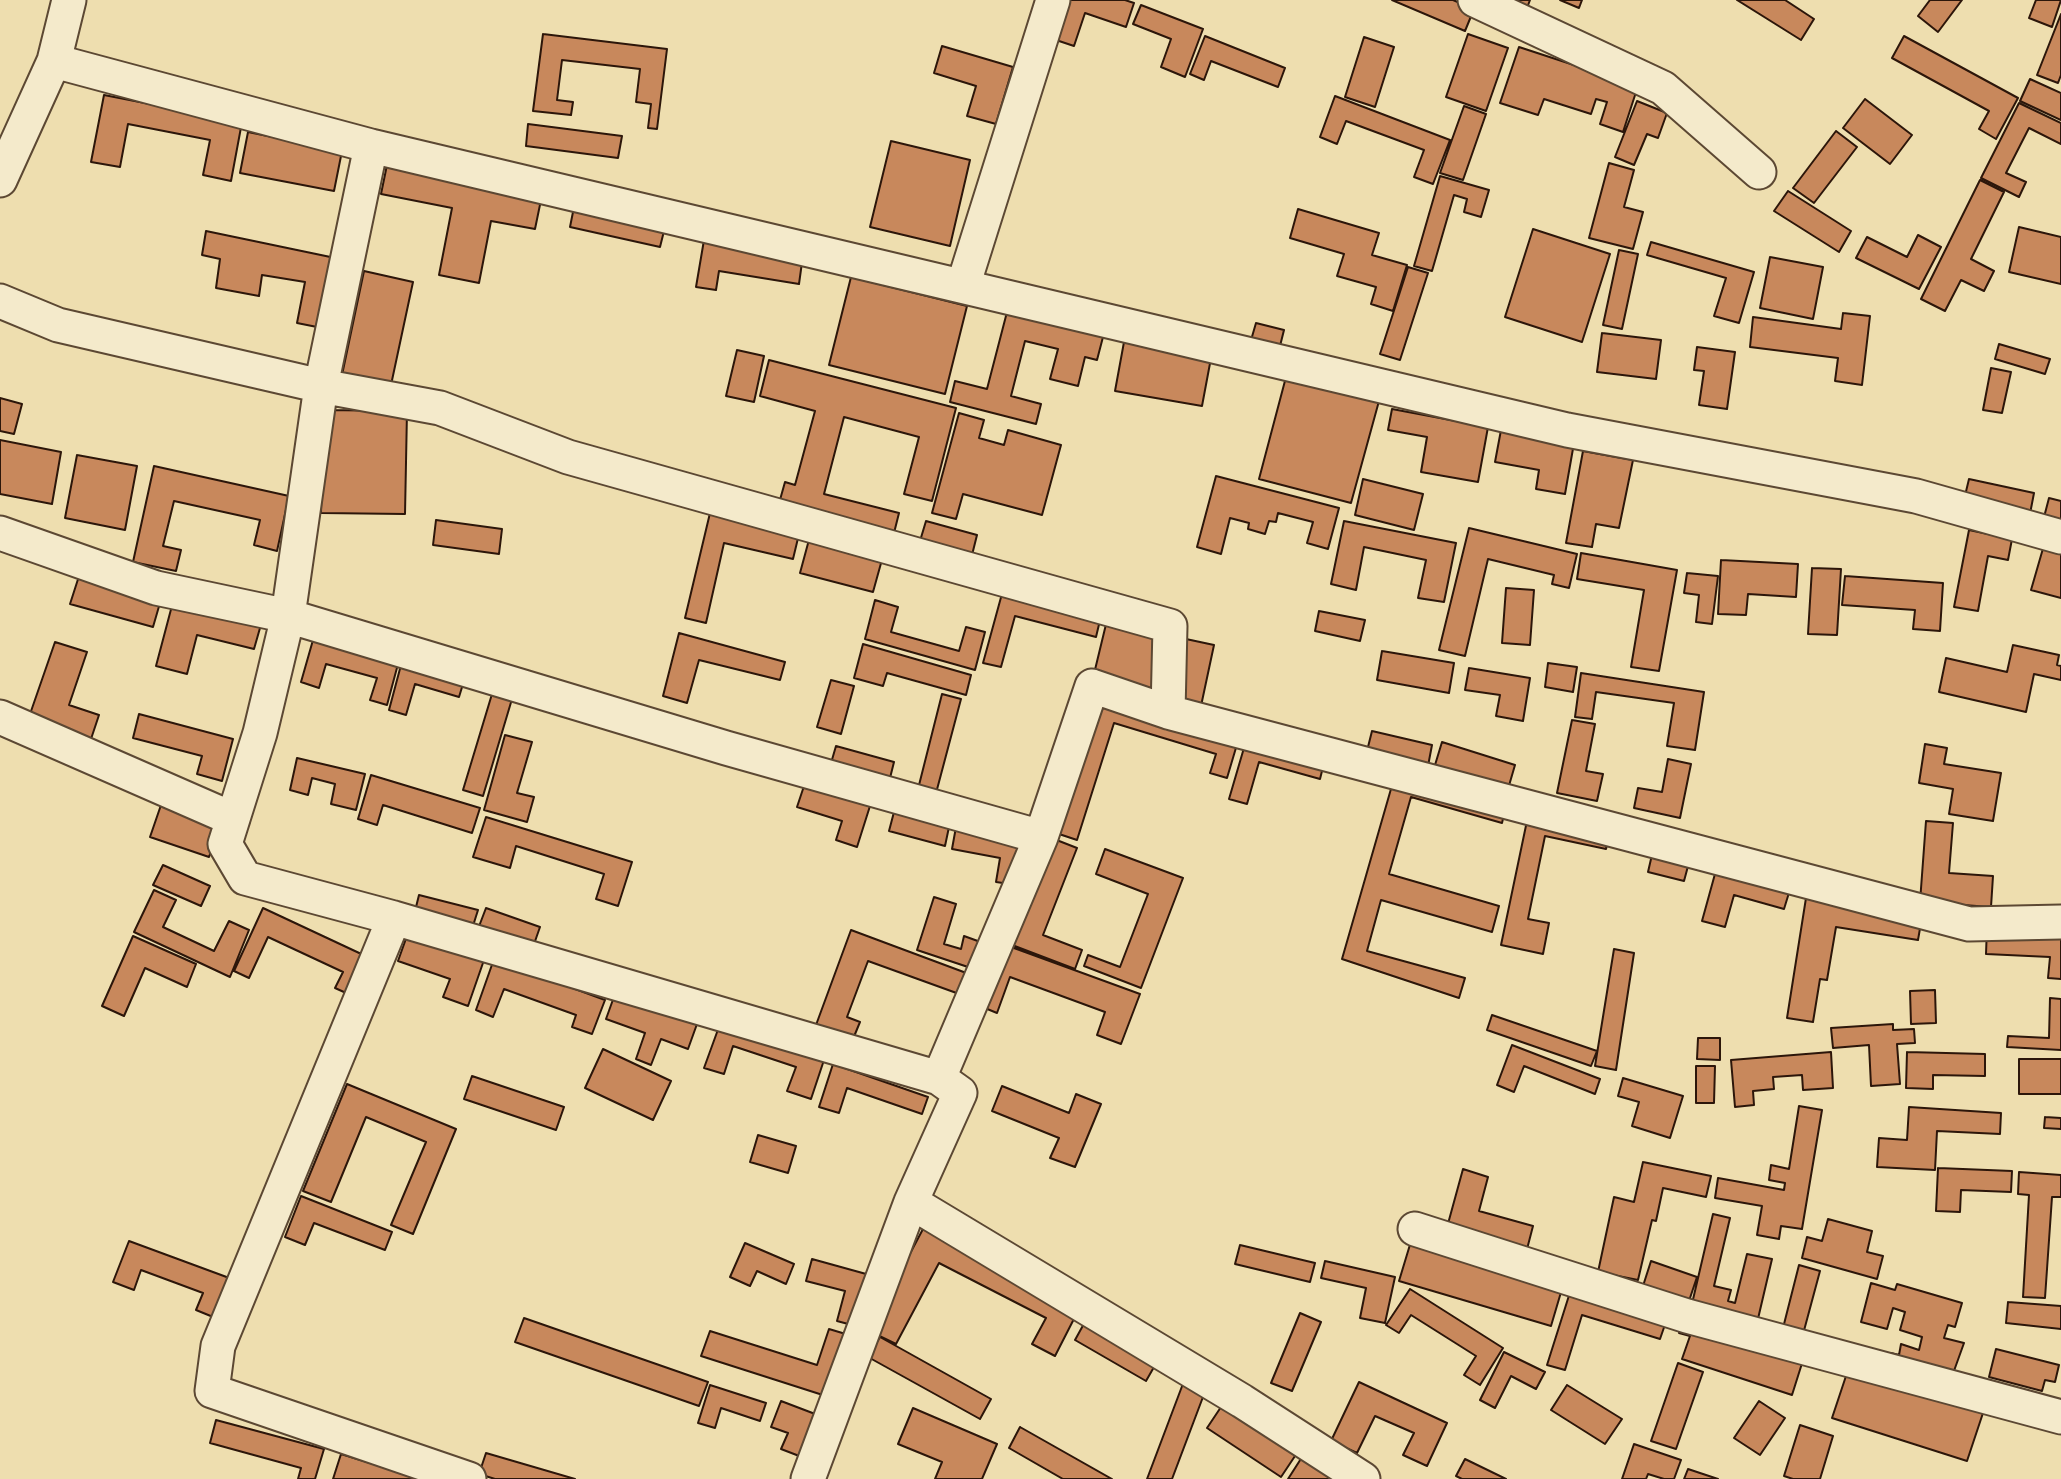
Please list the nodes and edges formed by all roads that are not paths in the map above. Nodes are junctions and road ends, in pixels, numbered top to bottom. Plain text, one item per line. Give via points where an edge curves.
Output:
1 (69, 0) edge
2 (1053, 0) edge
3 (1475, 0) edge
4 (54, 61) junction
5 (371, 146) junction
6 (1759, 172) dead end
7 (0, 180) edge
8 (963, 285) junction
9 (0, 301) edge
10 (321, 386) junction
11 (0, 533) edge
12 (2061, 537) edge
13 (288, 617) junction
14 (1168, 712) junction
15 (0, 717) edge
16 (233, 820) junction
17 (1041, 837) junction
18 (394, 918) junction
19 (2061, 922) edge
20 (939, 1078) junction
21 (911, 1202) junction
22 (1415, 1229) dead end
23 (2061, 1417) edge
24 (469, 1479) edge
25 (808, 1479) edge
26 (1363, 1479) edge

1 - 4 street
2 - 8 street
3 - 6 street via 1663,88
4 - 5 street
4 - 7 street
5 - 8 street
5 - 10 street
8 - 12 street via 1567,430 1916,496
9 - 10 street via 58,325
10 - 13 street
10 - 14 street via 440,408 568,457 1170,626
11 - 13 street via 156,588
13 - 16 street
13 - 17 street
14 - 17 street via 1092,686
14 - 19 street via 1969,924
15 - 16 street
16 - 18 street via 225,844 245,878
17 - 20 street
18 - 20 street
18 - 24 street via 218,1346 212,1391
20 - 21 street via 960,1093
21 - 25 street
21 - 26 street via 1253,1407
22 - 23 street via 1687,1316

